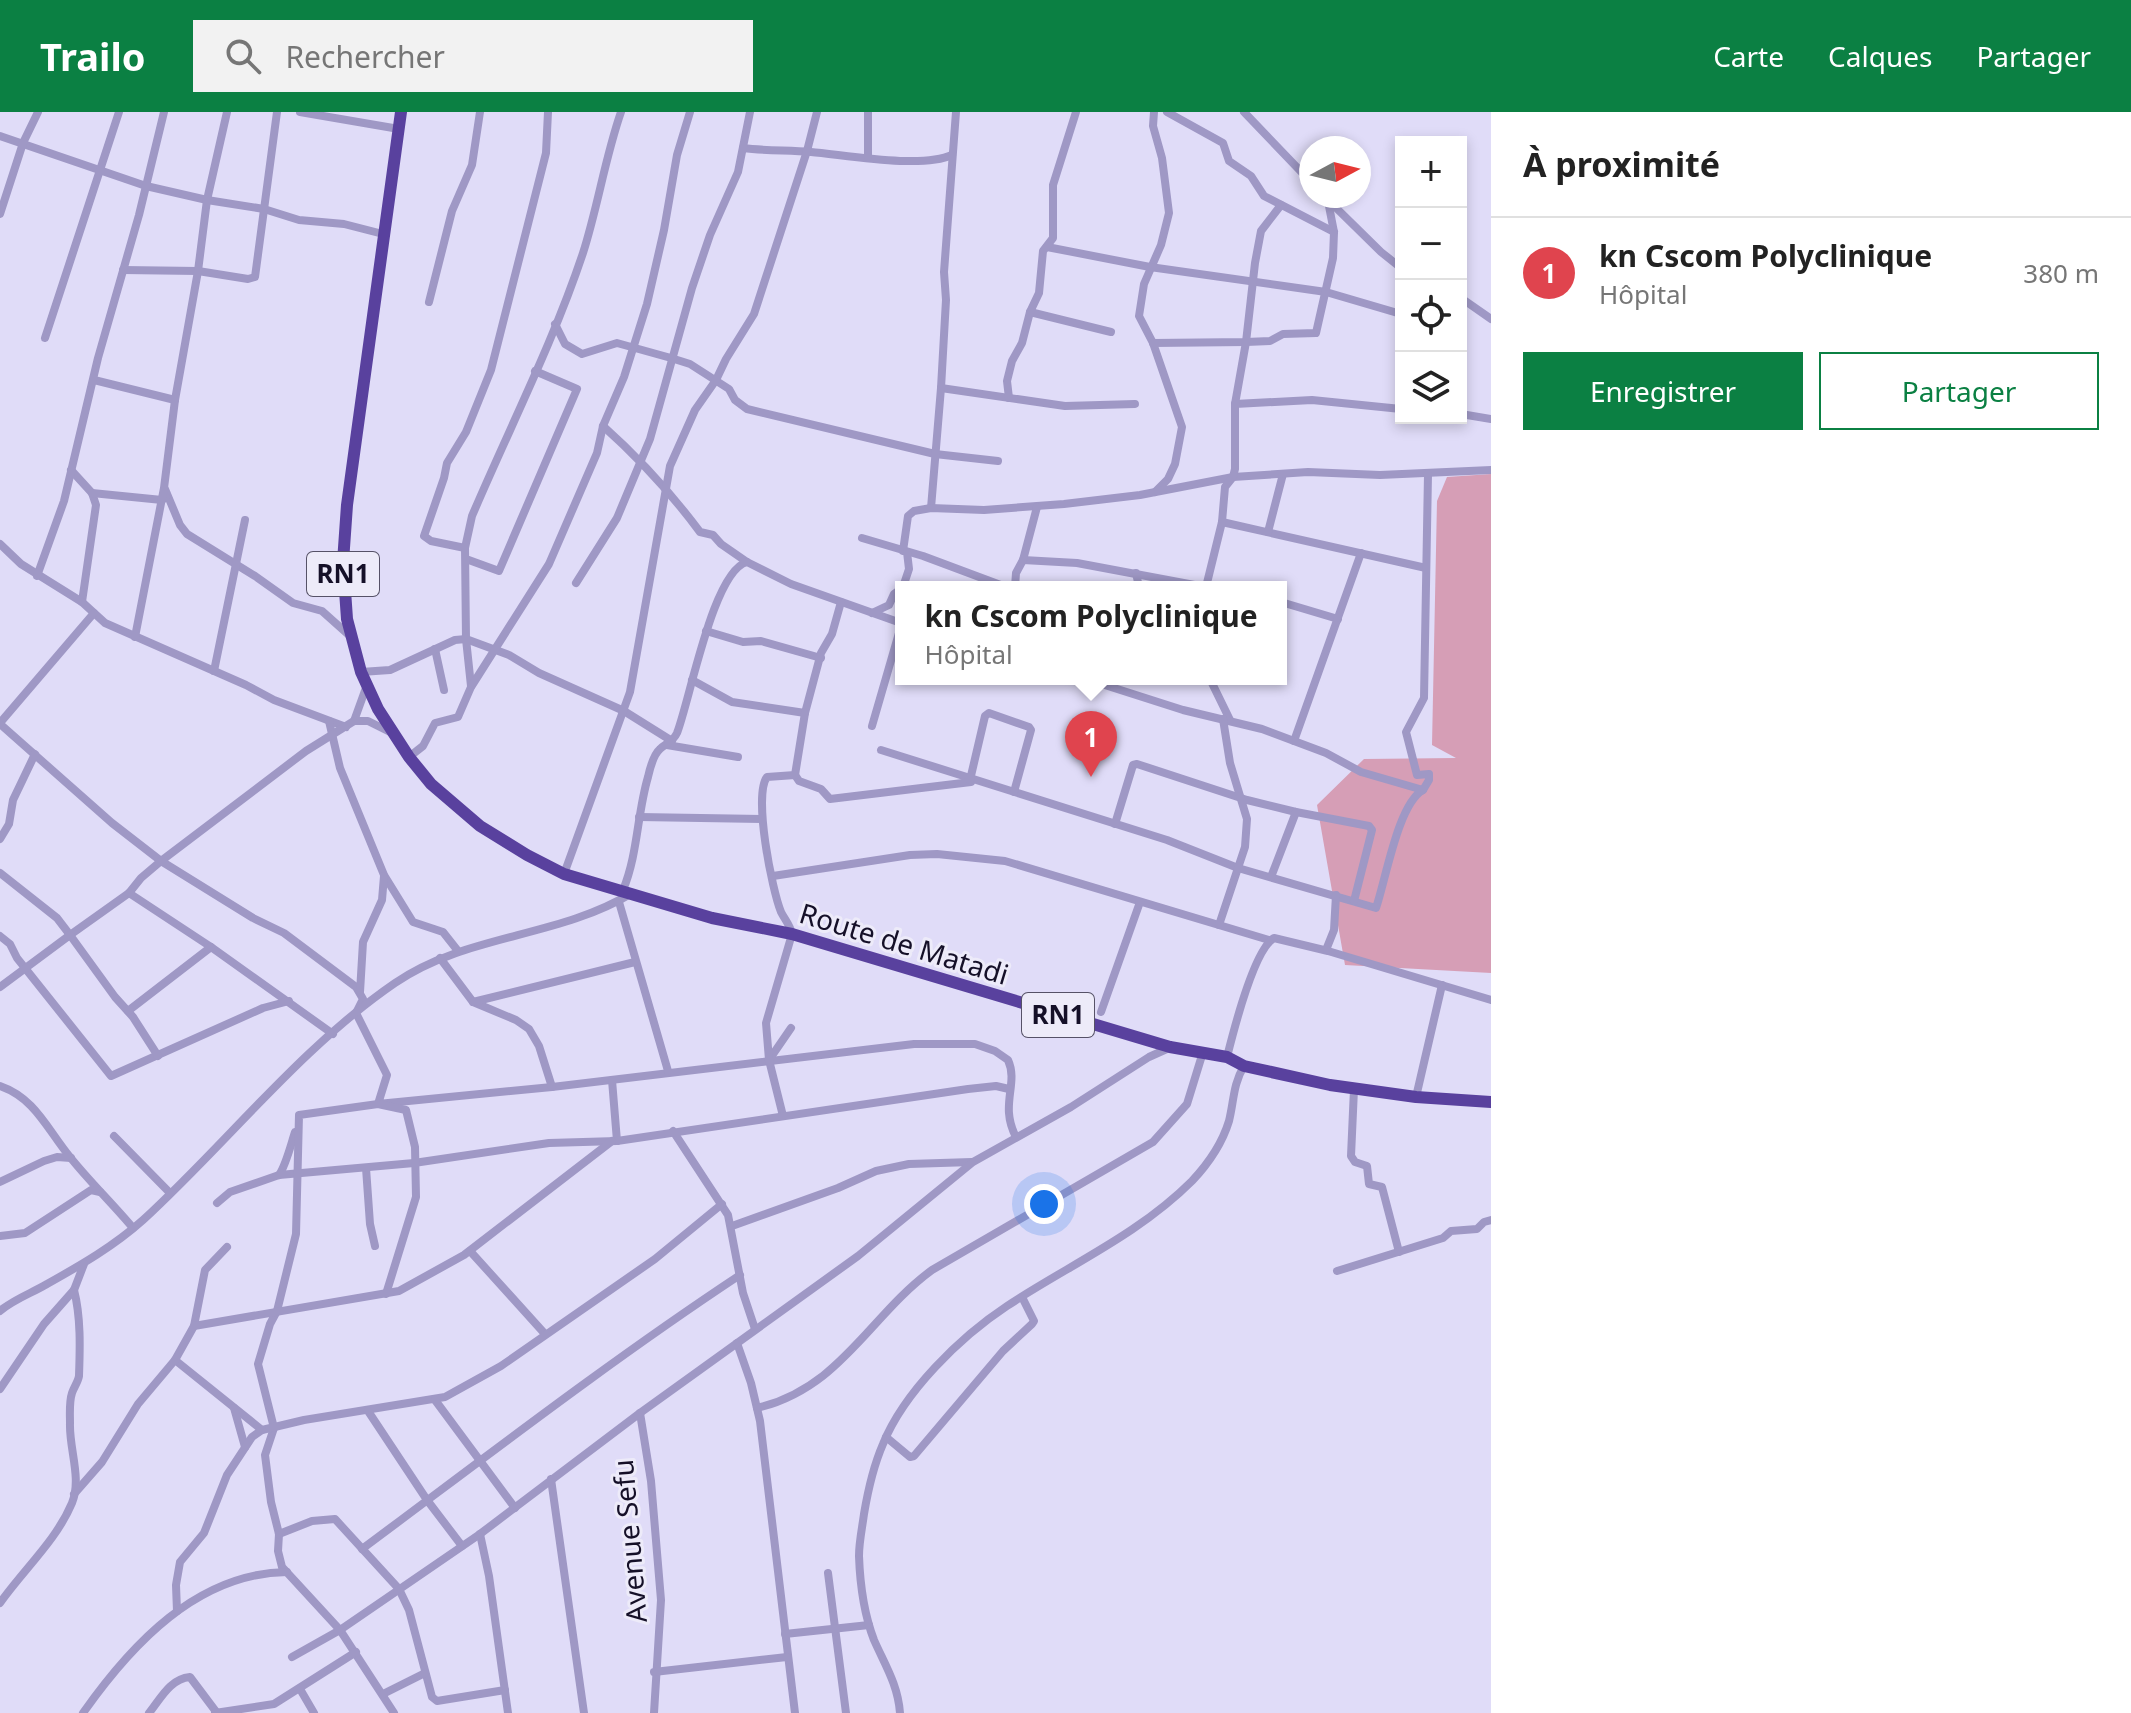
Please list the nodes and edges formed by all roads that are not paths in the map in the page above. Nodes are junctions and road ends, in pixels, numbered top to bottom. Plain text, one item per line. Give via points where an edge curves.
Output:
1 (38, 112) edge
2 (119, 112) edge
3 (164, 112) edge
4 (227, 112) edge
5 (277, 112) edge
6 (300, 112) edge
7 (401, 112) edge
8 (480, 112) edge
9 (548, 112) edge
10 (621, 112) edge
11 (690, 112) edge
12 (750, 112) edge
13 (817, 112) edge
14 (868, 112) edge
15 (956, 112) edge
16 (1076, 112) edge
17 (1154, 112) edge
18 (1167, 112) edge
19 (1244, 112) edge
20 (399, 129) junction
21 (0, 136) edge
22 (23, 143) junction
23 (743, 148) junction
24 (807, 151) junction
25 (952, 155) junction
26 (868, 157) junction
27 (1299, 169) edge
28 (101, 171) junction
29 (146, 186) junction
30 (207, 200) junction
31 (1281, 205) junction
32 (1328, 208) edge
33 (1336, 208) edge
34 (264, 209) junction
35 (0, 214) edge
36 (1334, 232) junction
37 (383, 234) junction
38 (1047, 247) junction
39 (1395, 263) edge
40 (1150, 267) junction
41 (123, 270) junction
42 (198, 271) junction
43 (1251, 282) junction
44 (1326, 292) junction
45 (429, 302) dead end
46 (1467, 302) edge
47 (1030, 312) junction
48 (1395, 312) edge
49 (1491, 319) edge
50 (555, 324) junction
51 (1111, 332) dead end
52 (45, 338) dead end
53 (1246, 342) junction
54 (1153, 343) junction
55 (634, 346) junction
56 (671, 358) junction
57 (535, 371) junction
58 (94, 380) junction
59 (716, 380) junction
60 (941, 388) junction
61 (1009, 398) junction
62 (175, 400) junction
63 (1135, 404) dead end
64 (1235, 404) junction
65 (1395, 408) edge
66 (1467, 415) edge
67 (1491, 419) edge
68 (603, 426) junction
69 (935, 454) junction
70 (998, 461) dead end
71 (641, 462) junction
72 (71, 470) junction
73 (1491, 470) edge
74 (1283, 474) junction
75 (1428, 474) junction
76 (1233, 477) junction
77 (665, 486) junction
78 (1154, 492) junction
79 (92, 493) junction
80 (164, 495) junction
81 (1037, 507) junction
82 (931, 508) junction
83 (245, 520) dead end
84 (1222, 522) junction
85 (1268, 532) junction
86 (862, 538) dead end
87 (0, 544) edge
88 (465, 548) junction
89 (905, 552) junction
90 (1361, 553) junction
91 (466, 559) junction
92 (1023, 560) junction
93 (747, 562) junction
94 (235, 565) junction
95 (1426, 568) junction
96 (1136, 573) junction
97 (37, 576) junction
98 (905, 581) edge
99 (989, 581) edge
100 (1015, 581) edge
101 (1138, 581) edge
102 (1153, 581) edge
103 (1207, 581) edge
104 (576, 583) dead end
105 (895, 593) edge
106 (82, 602) junction
107 (841, 602) junction
108 (1287, 604) edge
109 (94, 613) junction
110 (872, 613) junction
111 (1338, 619) junction
112 (895, 623) edge
113 (706, 631) junction
114 (350, 636) junction
115 (135, 637) junction
116 (466, 639) junction
117 (895, 646) edge
118 (435, 649) junction
119 (496, 650) junction
120 (821, 658) junction
121 (214, 671) junction
122 (361, 672) junction
123 (692, 680) junction
124 (367, 685) junction
125 (1112, 685) edge
126 (1213, 685) edge
127 (1219, 685) edge
128 (471, 687) junction
129 (444, 690) dead end
130 (1217, 692) junction
131 (624, 711) junction
132 (805, 713) junction
133 (1227, 720) junction
134 (329, 721) junction
135 (354, 721) junction
136 (0, 723) edge
137 (872, 726) dead end
138 (346, 727) junction
139 (393, 734) junction
140 (332, 736) junction
141 (1294, 741) junction
142 (670, 743) junction
143 (881, 750) dead end
144 (35, 754) junction
145 (409, 757) junction
146 (738, 757) dead end
147 (795, 775) junction
148 (973, 781) junction
149 (1423, 790) junction
150 (1014, 792) junction
151 (1242, 798) junction
152 (1296, 812) junction
153 (639, 817) junction
154 (762, 819) junction
155 (1115, 824) junction
156 (0, 839) edge
157 (161, 861) junction
158 (1238, 868) junction
159 (0, 873) edge
160 (564, 874) junction
161 (384, 875) junction
162 (773, 876) junction
163 (1271, 877) junction
164 (129, 893) junction
165 (625, 895) junction
166 (1336, 895) junction
167 (1354, 901) junction
168 (1140, 902) junction
169 (1219, 925) junction
170 (792, 934) junction
171 (70, 935) junction
172 (0, 936) edge
173 (1269, 940) junction
174 (211, 947) junction
175 (1326, 950) junction
176 (458, 951) junction
177 (440, 958) junction
178 (635, 962) junction
179 (26, 968) junction
180 (1442, 985) junction
181 (0, 987) edge
182 (360, 992) junction
183 (1491, 1000) edge
184 (289, 1001) junction
185 (473, 1002) junction
186 (128, 1011) junction
187 (1101, 1012) dead end
188 (356, 1013) junction
189 (791, 1028) dead end
190 (333, 1034) junction
191 (1170, 1047) junction
192 (1203, 1052) junction
193 (158, 1056) junction
194 (1227, 1057) junction
195 (769, 1060) junction
196 (1244, 1066) junction
197 (668, 1071) junction
198 (612, 1080) junction
199 (0, 1086) edge
200 (552, 1087) junction
201 (1009, 1089) junction
202 (1354, 1089) junction
203 (1416, 1097) junction
204 (1491, 1102) edge
205 (378, 1104) junction
206 (783, 1116) junction
207 (298, 1123) junction
208 (673, 1131) junction
209 (114, 1136) dead end
210 (1016, 1137) junction
211 (614, 1141) junction
212 (71, 1158) junction
213 (973, 1162) junction
214 (414, 1163) junction
215 (366, 1168) junction
216 (279, 1175) junction
217 (298, 1175) junction
218 (0, 1182) edge
219 (170, 1193) junction
220 (105, 1194) junction
221 (217, 1203) dead end
222 (722, 1204) junction
223 (1491, 1220) edge
224 (732, 1226) junction
225 (133, 1228) junction
226 (0, 1236) edge
227 (375, 1246) dead end
228 (227, 1247) dead end
229 (470, 1251) junction
230 (1399, 1252) junction
231 (84, 1263) junction
232 (1337, 1271) dead end
233 (740, 1275) junction
234 (390, 1279) junction
235 (74, 1290) junction
236 (399, 1291) junction
237 (386, 1294) junction
238 (1022, 1297) junction
239 (0, 1311) edge
240 (277, 1311) junction
241 (194, 1326) junction
242 (755, 1329) junction
243 (545, 1334) junction
244 (737, 1343) junction
245 (175, 1360) junction
246 (0, 1389) edge
247 (435, 1400) junction
248 (234, 1407) junction
249 (757, 1408) junction
250 (368, 1411) junction
251 (640, 1413) junction
252 (274, 1428) junction
253 (262, 1430) junction
254 (886, 1437) junction
255 (245, 1447) junction
256 (480, 1459) junction
257 (551, 1479) junction
258 (74, 1494) junction
259 (427, 1500) junction
260 (515, 1508) junction
261 (279, 1534) junction
262 (480, 1534) junction
263 (462, 1546) junction
264 (362, 1549) junction
265 (287, 1572) junction
266 (828, 1573) dead end
267 (399, 1589) junction
268 (0, 1603) edge
269 (177, 1611) junction
270 (869, 1625) junction
271 (834, 1629) junction
272 (340, 1630) junction
273 (785, 1634) junction
274 (356, 1652) junction
275 (292, 1657) dead end
276 (787, 1657) junction
277 (654, 1672) junction
278 (425, 1673) junction
279 (300, 1689) junction
280 (505, 1690) junction
281 (383, 1694) junction
282 (275, 1709) edge
283 (83, 1713) edge
284 (149, 1713) edge
285 (216, 1713) edge
286 (314, 1713) edge
287 (394, 1713) edge
288 (508, 1713) edge
289 (584, 1713) edge
290 (654, 1713) edge
291 (795, 1713) edge
292 (846, 1713) edge
293 (900, 1713) edge

1 - 22 street
2 - 28 street
3 - 29 street
4 - 30 street
5 - 34 street
6 - 20 street
7 - 20 highway, RN1
8 - 45 street via 472,165 452,211
9 - 88 street via 546,153 491,370 447,463 424,536
10 - 50 street via 583,253
11 - 55 street
12 - 23 street
13 - 24 street
14 - 26 street
15 - 25 street
16 - 38 street via 1053,185 1053,238
17 - 40 street via 1169,210
18 - 31 street via 1217,139 1229,161 1251,176 1260,193
19 - 27 street
20 - 37 highway, RN1
21 - 22 street
22 - 28 street
22 - 35 street
23 - 24 street
23 - 56 street
24 - 26 street
24 - 59 street via 754,314
25 - 26 street via 937,160
25 - 60 street
28 - 29 street
28 - 52 street
29 - 30 street
29 - 41 street
30 - 34 street
30 - 42 street
31 - 36 street
31 - 43 street via 1261,231
32 - 36 street
33 - 39 street
34 - 37 street
34 - 42 street via 255,277
36 - 44 street
37 - 114 highway, RN1 via 347,505 343,562
38 - 40 street
38 - 47 street
40 - 43 street
40 - 54 street via 1139,316
41 - 42 street
41 - 58 street
42 - 62 street
43 - 44 street
43 - 53 street
44 - 48 street
44 - 53 street via 1316,333
46 - 49 street
47 - 51 street
47 - 61 street via 1007,381
50 - 55 street via 565,344 582,354 617,343
50 - 57 street
53 - 54 street
53 - 64 street
54 - 78 street via 1182,427 1175,464
55 - 56 street
55 - 68 street
56 - 59 street
56 - 71 street
57 - 88 street via 472,516
57 - 91 street via 577,389 499,571
58 - 62 street
58 - 72 street
59 - 69 street via 747,409
59 - 77 street via 695,410
60 - 61 street
60 - 69 street
61 - 63 street via 1065,406
62 - 80 street
64 - 65 street via 1312,400
64 - 76 street
66 - 67 street
68 - 71 street
68 - 119 street via 597,453 549,564
69 - 70 street
69 - 82 street
71 - 77 street
71 - 104 street via 617,518
72 - 79 street
72 - 97 street
73 - 75 street
74 - 75 street
74 - 76 street
74 - 85 street
75 - 95 street
76 - 78 street
76 - 84 street via 1225,487
77 - 93 street via 700,532 713,535
77 - 131 street
78 - 81 street
79 - 80 street
79 - 106 street via 96,511
80 - 94 street via 183,530
80 - 115 street
81 - 82 street
81 - 92 street
82 - 89 street via 908,516
83 - 94 street
84 - 85 street
84 - 103 street
85 - 90 street
86 - 89 street
87 - 97 street
88 - 91 street
89 - 98 street via 909,569
89 - 99 street
90 - 95 street
90 - 111 street
91 - 116 street
92 - 96 street
92 - 100 street
93 - 107 street
93 - 113 street via 730,574
94 - 114 street via 293,603 322,611
94 - 121 street
95 - 149 street via 1423,702 1406,732 1417,775 1429,774
96 - 101 street
96 - 102 street
97 - 106 street
105 - 110 street via 888,607
106 - 109 street
107 - 110 street
107 - 120 street
108 - 111 street
109 - 115 street
109 - 136 street
110 - 112 street
111 - 141 street
113 - 120 street
113 - 123 street
114 - 122 highway, RN1
115 - 121 street
116 - 118 street
116 - 119 street
116 - 128 street
117 - 137 street
118 - 122 street via 390,670
118 - 129 street
119 - 128 street
119 - 131 street
120 - 132 street
121 - 134 street
122 - 124 highway, RN1
123 - 132 street via 732,702
123 - 142 street
124 - 135 street
124 - 139 highway, RN1
125 - 133 street
126 - 130 street
127 - 130 street
128 - 145 street via 457,720 435,723 423,746
130 - 133 street
131 - 142 street
131 - 160 street
132 - 147 street
133 - 141 street
133 - 151 street via 1230,763
134 - 138 street
134 - 140 street
135 - 138 street
135 - 139 street via 368,721
136 - 144 street
138 - 140 street
139 - 145 highway, RN1
140 - 157 street
140 - 161 street
141 - 149 street via 1361,772
142 - 146 street
142 - 153 street via 651,765
143 - 148 street
144 - 156 street
144 - 157 street
145 - 160 highway, RN1 via 451,804 480,826
147 - 148 street via 830,799
147 - 154 street via 764,779
148 - 150 street
148 - 150 street via 989,713 1031,730
149 - 167 street via 1410,801 1376,908
150 - 155 street
151 - 152 street
151 - 155 street via 1134,764
151 - 158 street via 1247,827
152 - 163 street
152 - 167 street via 1343,819 1372,830
153 - 154 street
153 - 165 street
154 - 162 street
155 - 158 street
157 - 164 street
157 - 182 street via 284,933
158 - 163 street
158 - 169 street
159 - 171 street via 57,918
160 - 165 highway, RN1
161 - 176 street via 413,922 443,932
161 - 182 street via 382,900 363,942
162 - 168 street via 937,854 1005,861
162 - 170 street
163 - 166 street
164 - 171 street
164 - 174 street
165 - 170 highway, Route de Matadi / RN1
165 - 176 street via 565,923
165 - 178 street
166 - 167 street
166 - 175 street via 1334,930
168 - 169 street
168 - 187 street
169 - 173 street
170 - 191 highway, Route de Matadi / RN1
170 - 195 street via 768,1014
171 - 179 street
171 - 186 street
172 - 179 street
173 - 175 street
173 - 194 street via 1249,983
174 - 184 street
174 - 186 street
175 - 180 street
176 - 177 street
177 - 185 street
177 - 188 street via 396,982
178 - 185 street
178 - 197 street
179 - 181 street
179 - 193 street via 108,1074
180 - 183 street
180 - 203 street
182 - 188 street via 363,999
184 - 190 street
184 - 193 street
185 - 200 street via 529,1029
186 - 193 street
188 - 190 street
188 - 205 street via 387,1075
189 - 195 street
190 - 219 street
191 - 192 highway, Route de Matadi / RN1
191 - 210 street
192 - 194 highway, Route de Matadi / RN1
192 - 249 street via 1187,1104 1153,1142 932,1270 906,1289 868,1335 825,1374 786,1398
194 - 196 highway, Route de Matadi / RN1
195 - 197 street
195 - 201 street via 914,1044 975,1044 1008,1060
195 - 206 street
196 - 202 highway, Route de Matadi / RN1
196 - 238 street via 1235,1081 1223,1139 1204,1169 1112,1245
197 - 198 street
198 - 200 street
198 - 211 street
199 - 212 street via 26,1099
200 - 205 street
201 - 206 street via 984,1086
201 - 210 street via 1007,1110
202 - 203 highway, Route de Matadi / RN1
202 - 230 street via 1351,1156 1367,1166 1369,1184 1382,1187
203 - 204 highway, Route de Matadi / RN1
205 - 207 street via 299,1115
205 - 214 street via 406,1110
206 - 208 street
207 - 216 street
207 - 217 street
208 - 211 street
208 - 222 street
209 - 219 street
210 - 213 street
211 - 214 street via 549,1143
211 - 229 street
212 - 218 street via 52,1158
212 - 220 street
213 - 224 street via 876,1171
213 - 242 street via 858,1256
214 - 215 street
214 - 234 street via 416,1197
215 - 217 street
215 - 227 street
216 - 217 street
216 - 221 street via 230,1192
217 - 240 street via 296,1234
219 - 225 street
220 - 225 street
220 - 226 street via 91,1190 25,1233
222 - 224 street
222 - 243 street via 655,1259
223 - 230 street
224 - 233 street
225 - 231 street
228 - 241 street via 205,1270
229 - 236 street
229 - 243 street
230 - 232 street
231 - 235 street
231 - 239 street
233 - 242 street
233 - 256 street
234 - 236 street
234 - 237 street
235 - 246 street
235 - 258 street via 79,1379 71,1398
236 - 237 street
237 - 240 street
238 - 254 street via 958,1345 910,1398
238 - 254 street via 1032,1324 914,1456
240 - 241 street
240 - 252 street via 258,1364
241 - 245 street
242 - 244 street
243 - 247 street via 475,1382
244 - 249 street
244 - 251 street
245 - 248 street
245 - 258 street
247 - 250 street
247 - 256 street
248 - 253 street
248 - 255 street
249 - 273 street
250 - 252 street
250 - 259 street
251 - 257 street
251 - 277 street, Avenue Sefu via 661,1600
252 - 253 street
252 - 261 street via 265,1455
253 - 255 street
254 - 270 street via 873,1469 860,1538
255 - 269 street via 219,1490 204,1533 180,1562
256 - 259 street
256 - 260 street
257 - 260 street
257 - 289 street
258 - 268 street via 45,1548
259 - 263 street
259 - 264 street
260 - 262 street
261 - 264 street via 331,1518
261 - 265 street via 279,1561
262 - 263 street
262 - 280 street
263 - 267 street
264 - 267 street
265 - 269 street via 242,1577
265 - 272 street
266 - 271 street
267 - 272 street
267 - 278 street
269 - 283 street via 125,1657
270 - 271 street
270 - 293 street via 896,1686
271 - 273 street
271 - 292 street
272 - 274 street
272 - 275 street
273 - 276 street
274 - 279 street
274 - 281 street
276 - 277 street
276 - 291 street
277 - 290 street, Avenue Sefu
278 - 280 street via 437,1701
278 - 281 street
279 - 282 street
279 - 286 street
280 - 288 street
281 - 287 street
282 - 285 street
284 - 285 street via 171,1684 190,1677

